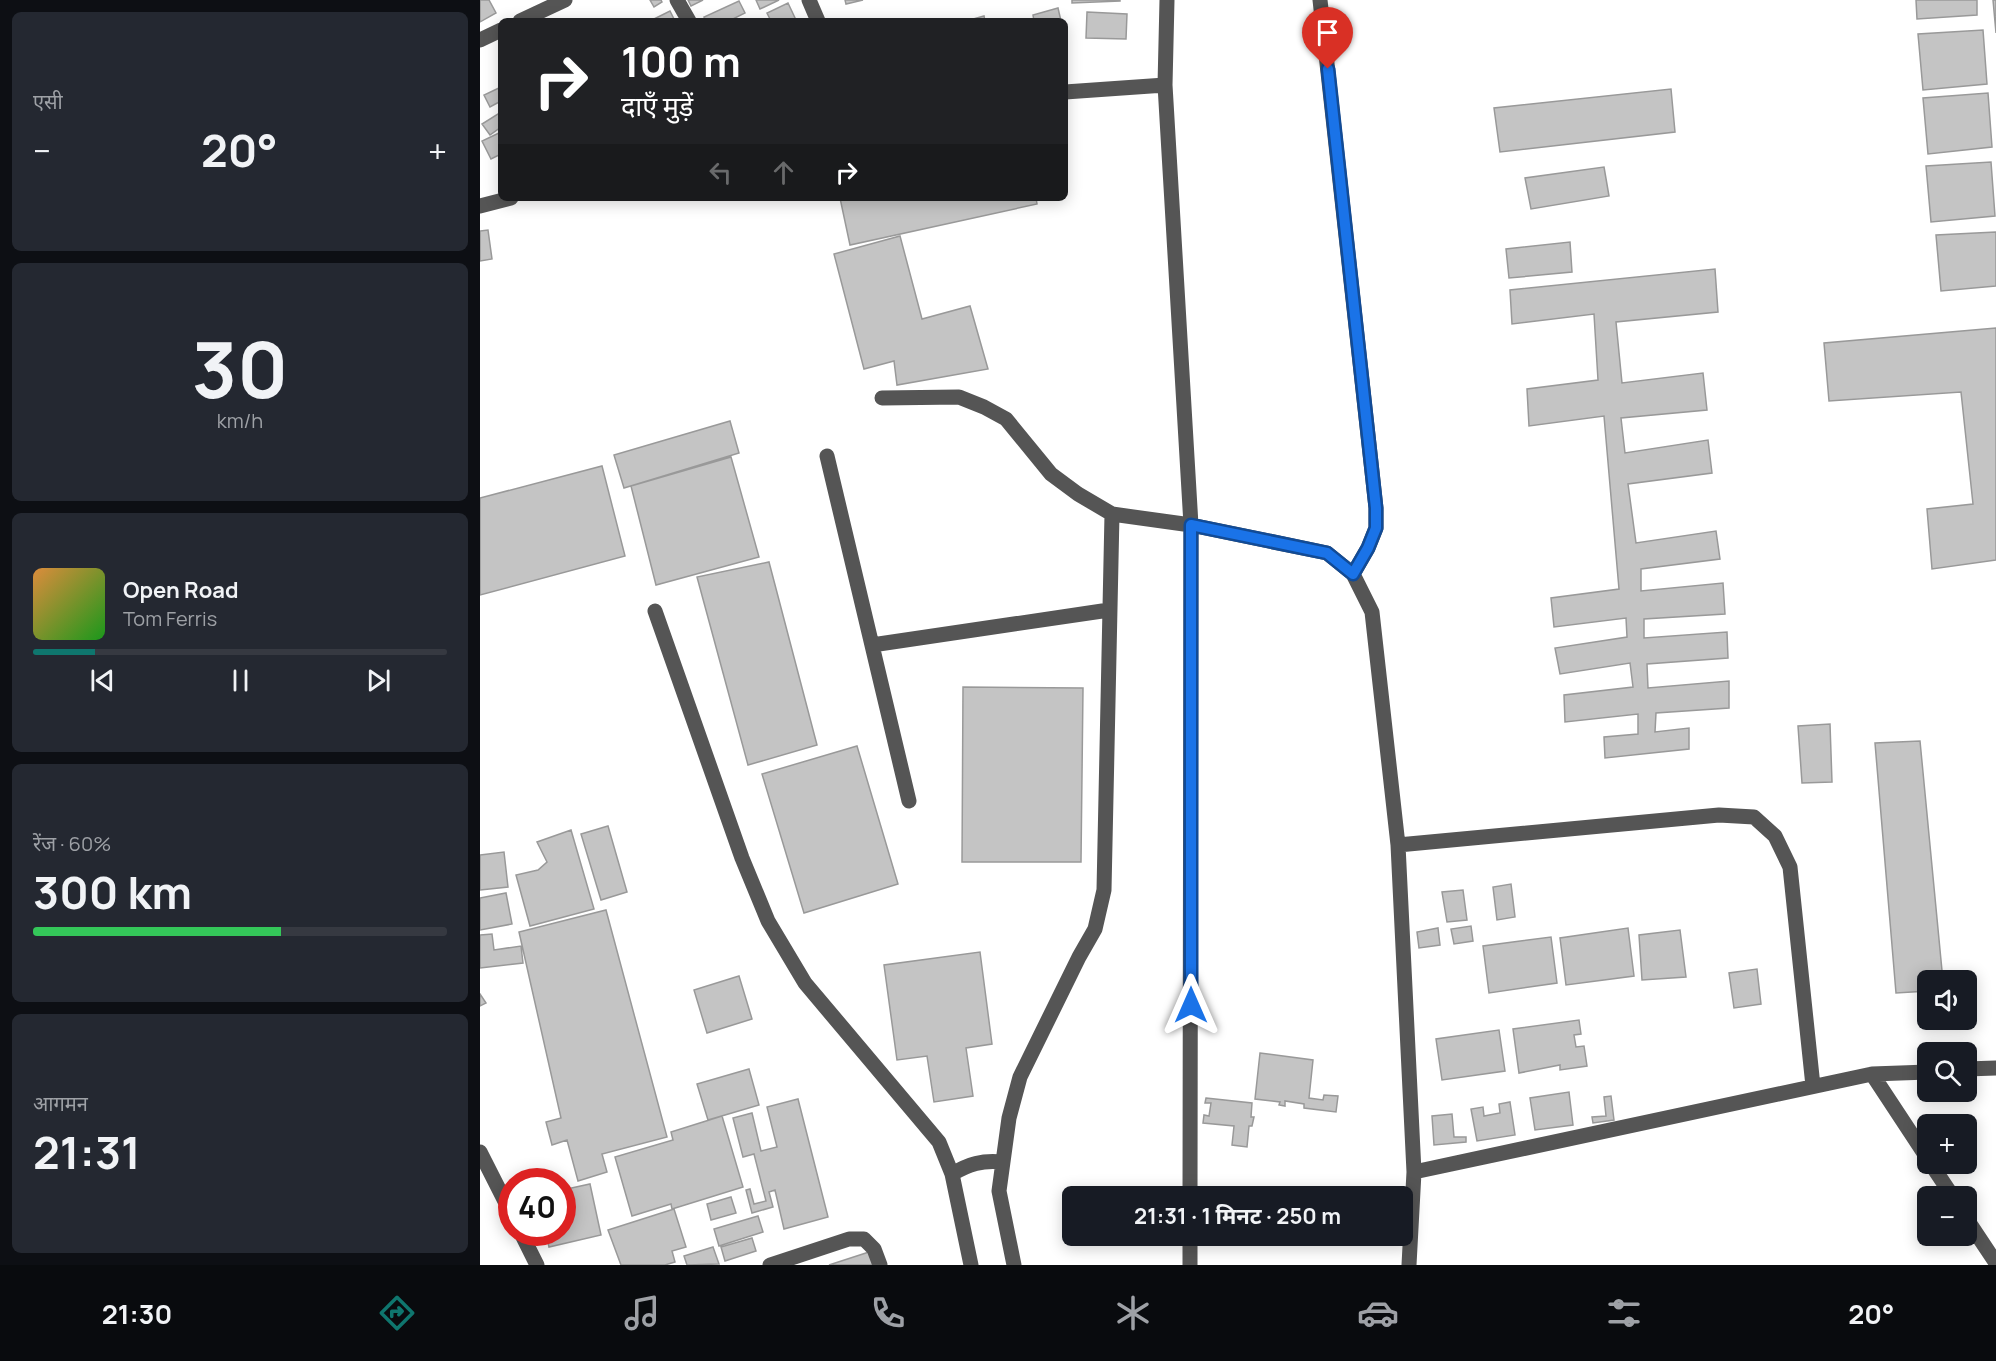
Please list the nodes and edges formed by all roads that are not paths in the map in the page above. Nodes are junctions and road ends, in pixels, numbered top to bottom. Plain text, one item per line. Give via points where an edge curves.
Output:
1 (565, 0) edge
2 (677, 0) edge
3 (809, 0) edge
4 (1167, 0) edge
5 (1320, 0) edge
6 (526, 18) edge
7 (686, 18) edge
8 (817, 18) edge
9 (498, 31) edge
10 (480, 40) edge
11 (1165, 85) junction
12 (1068, 92) edge
13 (501, 201) edge
14 (480, 207) edge
15 (882, 398) dead end
16 (827, 456) dead end
17 (1112, 514) junction
18 (1191, 525) junction
19 (1353, 574) junction
20 (1110, 610) junction
21 (655, 611) dead end
22 (872, 645) junction
23 (909, 801) dead end
24 (1398, 845) junction
25 (1996, 1068) edge
26 (1977, 1069) edge
27 (1917, 1072) edge
28 (1872, 1074) junction
29 (1813, 1086) junction
30 (1917, 1142) edge
31 (480, 1152) edge
32 (1002, 1161) junction
33 (1414, 1172) junction
34 (952, 1173) junction
35 (1190, 1186) edge
36 (498, 1187) edge
37 (1977, 1234) edge
38 (528, 1246) edge
39 (1190, 1246) edge
40 (1996, 1263) edge
41 (537, 1265) edge
42 (770, 1265) edge
43 (880, 1265) edge
44 (970, 1265) edge
45 (1014, 1265) edge
46 (1190, 1265) edge
47 (1409, 1265) edge

1 - 6 street
2 - 7 street
3 - 8 street
4 - 11 street
5 - 19 street via 1376,508 1376,528
9 - 10 street
11 - 12 street
11 - 18 street
13 - 14 street
15 - 17 street via 959,397 984,406 1006,419 1051,474
16 - 22 street
17 - 18 street
17 - 20 street
18 - 19 street via 1327,553
18 - 35 street
19 - 24 street via 1372,612
20 - 22 street
20 - 32 street via 1104,890 1095,929 1020,1077
21 - 34 street via 768,921 805,983 939,1142
22 - 23 street
24 - 29 street via 1719,815 1754,817 1775,837 1790,867
24 - 33 street
25 - 26 street
27 - 28 street
28 - 29 street
28 - 30 street
29 - 33 street
31 - 36 street
32 - 34 street via 969,1164
32 - 45 street via 999,1191
33 - 47 street
34 - 44 street
37 - 40 street
38 - 41 street
39 - 46 street
42 - 43 street via 849,1239 864,1239 874,1249

